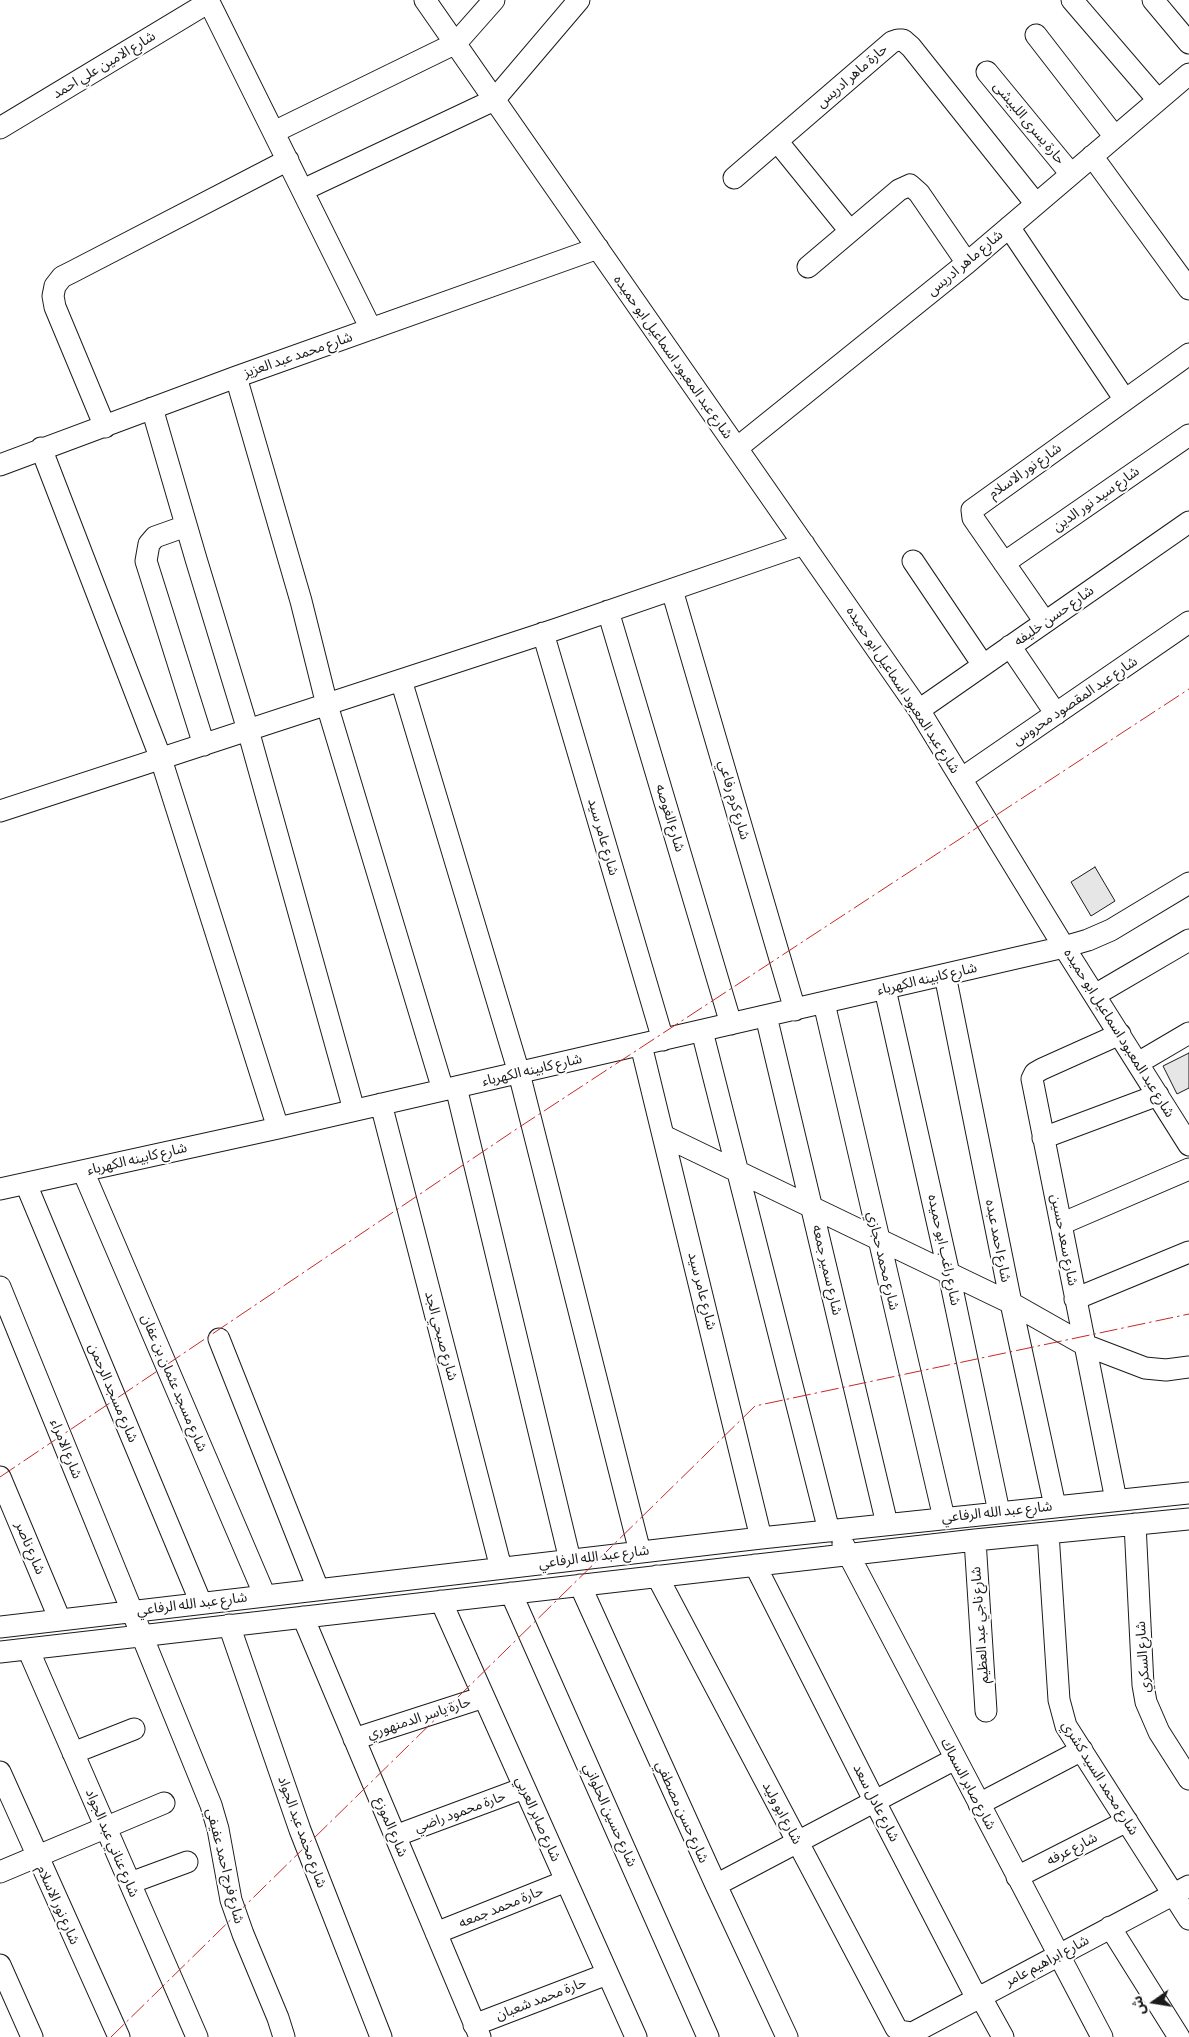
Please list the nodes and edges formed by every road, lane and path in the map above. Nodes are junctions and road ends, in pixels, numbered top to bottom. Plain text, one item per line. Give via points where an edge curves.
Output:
1 (425, 0) edge
2 (494, 0) edge
3 (579, 0) edge
4 (1072, 0) edge
5 (1153, 0) edge
6 (208, 1) edge
7 (1036, 35) dead end
8 (456, 43) junction
9 (1189, 43) edge
10 (987, 72) dead end
11 (1189, 74) edge
12 (494, 100) junction
13 (1158, 100) junction
14 (0, 128) edge
15 (274, 132) junction
16 (1115, 137) junction
17 (777, 141) junction
18 (1092, 156) junction
19 (288, 160) junction
20 (1072, 174) junction
21 (734, 178) dead end
22 (303, 190) junction
23 (1036, 204) junction
24 (1009, 227) junction
25 (850, 231) junction
26 (598, 248) junction
27 (967, 263) junction
28 (808, 267) dead end
29 (1189, 289) edge
30 (371, 329) junction
31 (1189, 354) edge
32 (236, 377) junction
33 (1125, 400) junction
34 (152, 408) junction
35 (105, 427) junction
36 (1189, 436) edge
37 (41, 448) junction
38 (737, 448) junction
39 (0, 465) edge
40 (1189, 522) edge
41 (186, 526) junction
42 (804, 544) junction
43 (913, 561) dead end
44 (1004, 564) junction
45 (672, 590) junction
46 (608, 611) junction
47 (1044, 622) junction
48 (1189, 622) edge
49 (544, 634) junction
50 (1010, 646) junction
51 (983, 665) junction
52 (401, 680) junction
53 (327, 705) junction
54 (919, 710) junction
55 (1056, 714) junction
56 (248, 730) junction
57 (204, 745) junction
58 (162, 759) junction
59 (961, 779) junction
60 (0, 811) edge
61 (1189, 884) edge
62 (1189, 940) edge
63 (1064, 947) junction
64 (945, 975) junction
65 (884, 989) junction
66 (1095, 995) junction
67 (824, 1003) junction
68 (795, 1010) junction
69 (766, 1016) junction
70 (731, 1024) junction
71 (702, 1031) junction
72 (1189, 1033) edge
73 (1120, 1034) junction
74 (663, 1040) junction
75 (641, 1045) junction
76 (1138, 1063) junction
77 (518, 1073) junction
78 (449, 1089) junction
79 (1158, 1095) junction
80 (381, 1104) junction
81 (354, 1110) junction
82 (278, 1128) junction
83 (1186, 1135) edge
84 (664, 1136) junction
85 (1043, 1138) junction
86 (1189, 1169) edge
87 (83, 1171) junction
88 (737, 1172) junction
89 (26, 1184) junction
90 (0, 1189) edge
91 (812, 1208) junction
92 (1061, 1224) junction
93 (878, 1239) junction
94 (1189, 1252) edge
95 (949, 1274) junction
96 (0, 1287) edge
97 (1075, 1298) junction
98 (1011, 1303) junction
99 (219, 1339) dead end
100 (1085, 1346) junction
101 (1189, 1367) edge
102 (0, 1477) edge
103 (1189, 1493) edge
104 (1116, 1500) junction
105 (1055, 1506) junction
106 (999, 1512) junction
107 (944, 1518) junction
108 (1189, 1519) edge
109 (887, 1524) junction
110 (1135, 1524) junction
111 (832, 1530) junction
112 (1048, 1532) junction
113 (761, 1538) junction
114 (975, 1540) junction
115 (640, 1552) junction
116 (849, 1555) junction
117 (570, 1560) junction
118 (755, 1565) junction
119 (501, 1568) junction
120 (657, 1576) junction
121 (580, 1585) junction
122 (318, 1589) junction
123 (511, 1593) junction
124 (265, 1596) junction
125 (441, 1601) junction
126 (201, 1603) junction
127 (132, 1611) junction
128 (303, 1617) junction
129 (60, 1620) junction
130 (229, 1625) junction
131 (0, 1627) edge
132 (141, 1635) junction
133 (28, 1648) junction
134 (0, 1652) edge
135 (484, 1697) junction
136 (986, 1711) dead end
137 (134, 1729) dead end
138 (354, 1739) junction
139 (1082, 1750) junction
140 (73, 1753) junction
141 (956, 1759) junction
142 (0, 1772) edge
143 (1189, 1779) edge
144 (524, 1788) junction
145 (875, 1802) junction
146 (164, 1803) dead end
147 (979, 1804) junction
148 (1126, 1821) junction
149 (105, 1826) junction
150 (395, 1836) junction
151 (798, 1844) junction
152 (37, 1858) junction
153 (187, 1862) dead end
154 (0, 1872) edge
155 (1017, 1877) junction
156 (566, 1881) junction
157 (130, 1883) junction
158 (716, 1885) junction
159 (1181, 1890) edge
160 (1189, 1918) edge
161 (1110, 1928) junction
162 (436, 1933) junction
163 (1058, 1955) junction
164 (0, 1964) edge
165 (607, 1974) junction
166 (979, 1998) junction
167 (477, 2031) edge
168 (194, 2036) edge
169 (911, 2036) edge
170 (32, 2037) edge
171 (119, 2037) edge
172 (284, 2037) edge
173 (381, 2037) edge
174 (636, 2037) edge
175 (708, 2037) edge
176 (787, 2037) edge
177 (1003, 2037) edge
178 (1102, 2037) edge
179 (1179, 2037) edge

1 - 8 street, شارع عبد المعبود اسماعيل ابو حميده
2 - 8 street
3 - 12 street
4 - 13 street
5 - 9 street
6 - 14 street, شارع الامين علي احمد
6 - 15 street
7 - 16 street
8 - 12 street, شارع عبد المعبود اسماعيل ابو حميده
8 - 15 street
10 - 20 street, حارة يسرى اللبيشى
11 - 13 street, شارع ماهر ادريس
12 - 22 street
12 - 26 street, شارع عبد المعبود اسماعيل ابو حميده
13 - 16 street, شارع ماهر ادريس
15 - 19 street
16 - 18 street, شارع ماهر ادريس
17 - 21 street, حارة ماهر ادريس
17 - 23 street, حارة ماهر ادريس via 892,42 903,40
17 - 25 street
18 - 20 street, شارع ماهر ادريس
18 - 29 street
19 - 22 street
19 - 35 street via 62,277 55,286 56,307
20 - 23 street, شارع ماهر ادريس
22 - 30 street
23 - 24 street, شارع ماهر ادريس
24 - 27 street, شارع ماهر ادريس
24 - 33 street
25 - 27 street via 899,190 910,185
25 - 28 street
26 - 30 street, شارع محمد عبد العزيز
26 - 38 street, شارع عبد المعبود اسماعيل ابو حميده
27 - 38 street, شارع ماهر ادريس
30 - 32 street, شارع محمد عبد العزيز
31 - 33 street, شارع نور الاسلام
32 - 34 street, شارع محمد عبد العزيز
32 - 53 street via 302,601
33 - 44 street, شارع نور الاسلام via 974,507 973,518
34 - 35 street, شارع محمد عبد العزيز
34 - 41 street
35 - 37 street, شارع محمد عبد العزيز
36 - 44 street, شارع سيد نور الدين
37 - 39 street, شارع محمد عبد العزيز
37 - 58 street
38 - 42 street, شارع عبد المعبود اسماعيل ابو حميده
40 - 47 street, شارع حسن خليفه
41 - 56 street
41 - 57 street via 148,544 146,561
42 - 45 street
42 - 54 street, شارع عبد المعبود اسماعيل ابو حميده
43 - 51 street
44 - 47 street, شارع نور الاسلام
45 - 46 street
45 - 68 street, شارع كرم رفاعي
46 - 49 street
46 - 70 street, شارع الغوصه
47 - 50 street, شارع حسن خليفه
48 - 55 street, شارع عبد المقصود محروس
49 - 52 street
49 - 74 street, شارع عامر سيد
50 - 51 street, شارع حسن خليفه
50 - 55 street
51 - 54 street, شارع حسن خليفه
52 - 53 street
52 - 77 street
53 - 56 street
53 - 78 street
54 - 59 street, شارع عبد المعبود اسماعيل ابو حميده
55 - 59 street, شارع عبد المقصود محروس
56 - 57 street
56 - 81 street
57 - 58 street
58 - 60 street
58 - 82 street
59 - 63 street, شارع عبد المعبود اسماعيل ابو حميده
61 - 63 street, شارع كابينه الكهرباء via 1112,930
62 - 66 street
63 - 64 street, شارع كابينه الكهرباء
63 - 66 street, شارع عبد المعبود اسماعيل ابو حميده
64 - 65 street, شارع كابينه الكهرباء
64 - 98 street, شارع احمد عبده
65 - 67 street, شارع كابينه الكهرباء
65 - 95 street, شارع راغب ابو حميده
66 - 73 street, شارع عبد المعبود اسماعيل ابو حميده
67 - 68 street, شارع كابينه الكهرباء
67 - 93 street, شارع محمد حجازي
68 - 69 street, شارع كابينه الكهرباء
69 - 70 street, شارع كابينه الكهرباء
69 - 91 street, شارع سمير جمعه
70 - 71 street, شارع كابينه الكهرباء
71 - 74 street, شارع كابينه الكهرباء
71 - 88 street, شارع صابر السماك
72 - 76 street
73 - 76 street, شارع عبد المعبود اسماعيل ابو حميده
73 - 85 street, شارع سعد حسين via 1035,1074 1032,1087
74 - 75 street, شارع كابينه الكهرباء
75 - 77 street, شارع كابينه الكهرباء
75 - 84 street, شارع عامر سيد
76 - 79 street, شارع عبد المعبود اسماعيل ابو حميده
77 - 78 street, شارع كابينه الكهرباء
77 - 115 street
78 - 80 street, شارع كابينه الكهرباء
78 - 117 street
79 - 83 street, شارع عبد المعبود اسماعيل ابو حميده
79 - 85 street
80 - 81 street, شارع كابينه الكهرباء
80 - 119 street, شارع صبحي الجد
81 - 82 street, شارع كابينه الكهرباء
82 - 87 street, شارع كابينه الكهرباء
84 - 88 street
84 - 113 street, شارع عامر سيد
85 - 92 street, شارع سعد حسين
86 - 92 street
87 - 89 street, شارع كابينه الكهرباء
87 - 124 street, شارع مسجد عثمان بن عفان
88 - 91 street
88 - 111 street, شارع صابر السماك
89 - 90 street, شارع كابينه الكهرباء
89 - 126 street, شارع مسجد الرحمن
91 - 93 street
91 - 109 street, شارع سمير جمعه
92 - 97 street, شارع سعد حسين
93 - 95 street
93 - 107 street, شارع محمد حجازي
94 - 97 street
95 - 98 street
95 - 106 street, شارع راغب ابو حميده
96 - 127 street, شارع الامراء
97 - 100 street, شارع سعد حسين
98 - 100 street
98 - 105 street, شارع احمد عبده
99 - 122 street
100 - 101 street via 1146,1368
100 - 104 street, شارع سعد حسين
102 - 129 street, شارع ناصر
103 - 104 street, شارع عبد الله الرفاعي
104 - 105 street, شارع عبد الله الرفاعي
105 - 106 street, شارع عبد الله الرفاعي
106 - 107 street, شارع عبد الله الرفاعي
107 - 109 street, شارع عبد الله الرفاعي
108 - 110 street, شارع عبد الله الرفاعي
109 - 111 street, شارع عبد الله الرفاعي
110 - 112 street, شارع عبد الله الرفاعي
110 - 143 street, شارع السكري via 1146,1702 1159,1732
111 - 113 street, شارع عبد الله الرفاعي
111 - 116 street, شارع صابر السماك
112 - 114 street, شارع عبد الله الرفاعي
112 - 139 street, شارع محمد السيد كشري via 1059,1700 1066,1726
113 - 115 street, شارع عبد الله الرفاعي
114 - 116 street, شارع عبد الله الرفاعي
114 - 136 street, شارع ناجي عبد العظيم
115 - 117 street, شارع عبد الله الرفاعي
116 - 118 street, شارع عبد الله الرفاعي
116 - 141 street, شارع صابر السماك
117 - 119 street, شارع عبد الله الرفاعي
118 - 120 street, شارع عبد الله الرفاعي
118 - 145 street, شارع عادل سعد
119 - 122 street, شارع عبد الله الرفاعي
120 - 121 street, شارع عبد الله الرفاعي
120 - 151 street, شارع ابو وليد
121 - 123 street, شارع عبد الله الرفاعي
121 - 158 street, شارع حسن مصطفي
122 - 124 street, شارع عبد الله الرفاعي
123 - 125 street, شارع عبد الله الرفاعي
123 - 175 street, شارع حسين الحلواني
124 - 126 street, شارع عبد الله الرفاعي
125 - 128 street, شارع عبد الله الرفاعي
125 - 135 street, شارع صابر العربي
126 - 127 street, شارع عبد الله الرفاعي
127 - 129 street, شارع عبد الله الرفاعي
127 - 132 street, شارع فرج احمد عفيفي
128 - 130 street, شارع عبد الله الرفاعي
128 - 138 street, شارع الموزع
129 - 131 street, شارع عبد الله الرفاعي
130 - 132 street, شارع عبد الله الرفاعي
130 - 173 street, شارع محمد عبد الجواد via 300,1830
132 - 133 street, شارع عبد الله الرفاعي
132 - 172 street, شارع فرج احمد عفيفي via 210,1805 218,1829 231,1900
133 - 134 street, شارع عبد الله الرفاعي
133 - 140 street, شارع عناني عبد الجواد
135 - 138 street, حارة ياسر الدمنهوري
135 - 144 street, شارع صابر العربي
137 - 140 street
138 - 150 street, شارع الموزع
139 - 147 street
139 - 148 street, شارع محمد السيد كشري
140 - 149 street, شارع عناني عبد الجواد
141 - 145 street
141 - 147 street, شارع صابر السماك
142 - 152 street, شارع نور الاسلام
144 - 150 street, حارة محمود راضي
144 - 156 street, شارع صابر العربي
145 - 151 street
145 - 166 street, شارع عادل سعد
146 - 149 street
147 - 155 street, شارع صابر السماك
148 - 155 street, شارع عرفه
148 - 159 street, شارع محمد السيد كشري
149 - 152 street
149 - 157 street, شارع عناني عبد الجواد
150 - 162 street, شارع الموزع
151 - 158 street
151 - 169 street, شارع ابو وليد via 896,2028
152 - 154 street
152 - 171 street, شارع نور الاسلام
153 - 157 street
155 - 163 street, شارع صابر السماك
156 - 162 street, حارة محمد جمعه
156 - 165 street, شارع صابر العربي
157 - 168 street, شارع عناني عبد الجواد
158 - 176 street, شارع حسن مصطفي
159 - 160 street, شارع محمد السيد كشري
159 - 161 street, شارع ابراهيم عامر
161 - 163 street, شارع ابراهيم عامر
161 - 179 street
162 - 167 street, شارع الموزع
163 - 166 street, شارع ابراهيم عامر
163 - 178 street, شارع صابر السماك
164 - 170 street
165 - 167 street, حارة محمد شعبان
165 - 174 street, شارع صابر العربي
166 - 169 street, شارع ابراهيم عامر
166 - 177 street, شارع عادل سعد

